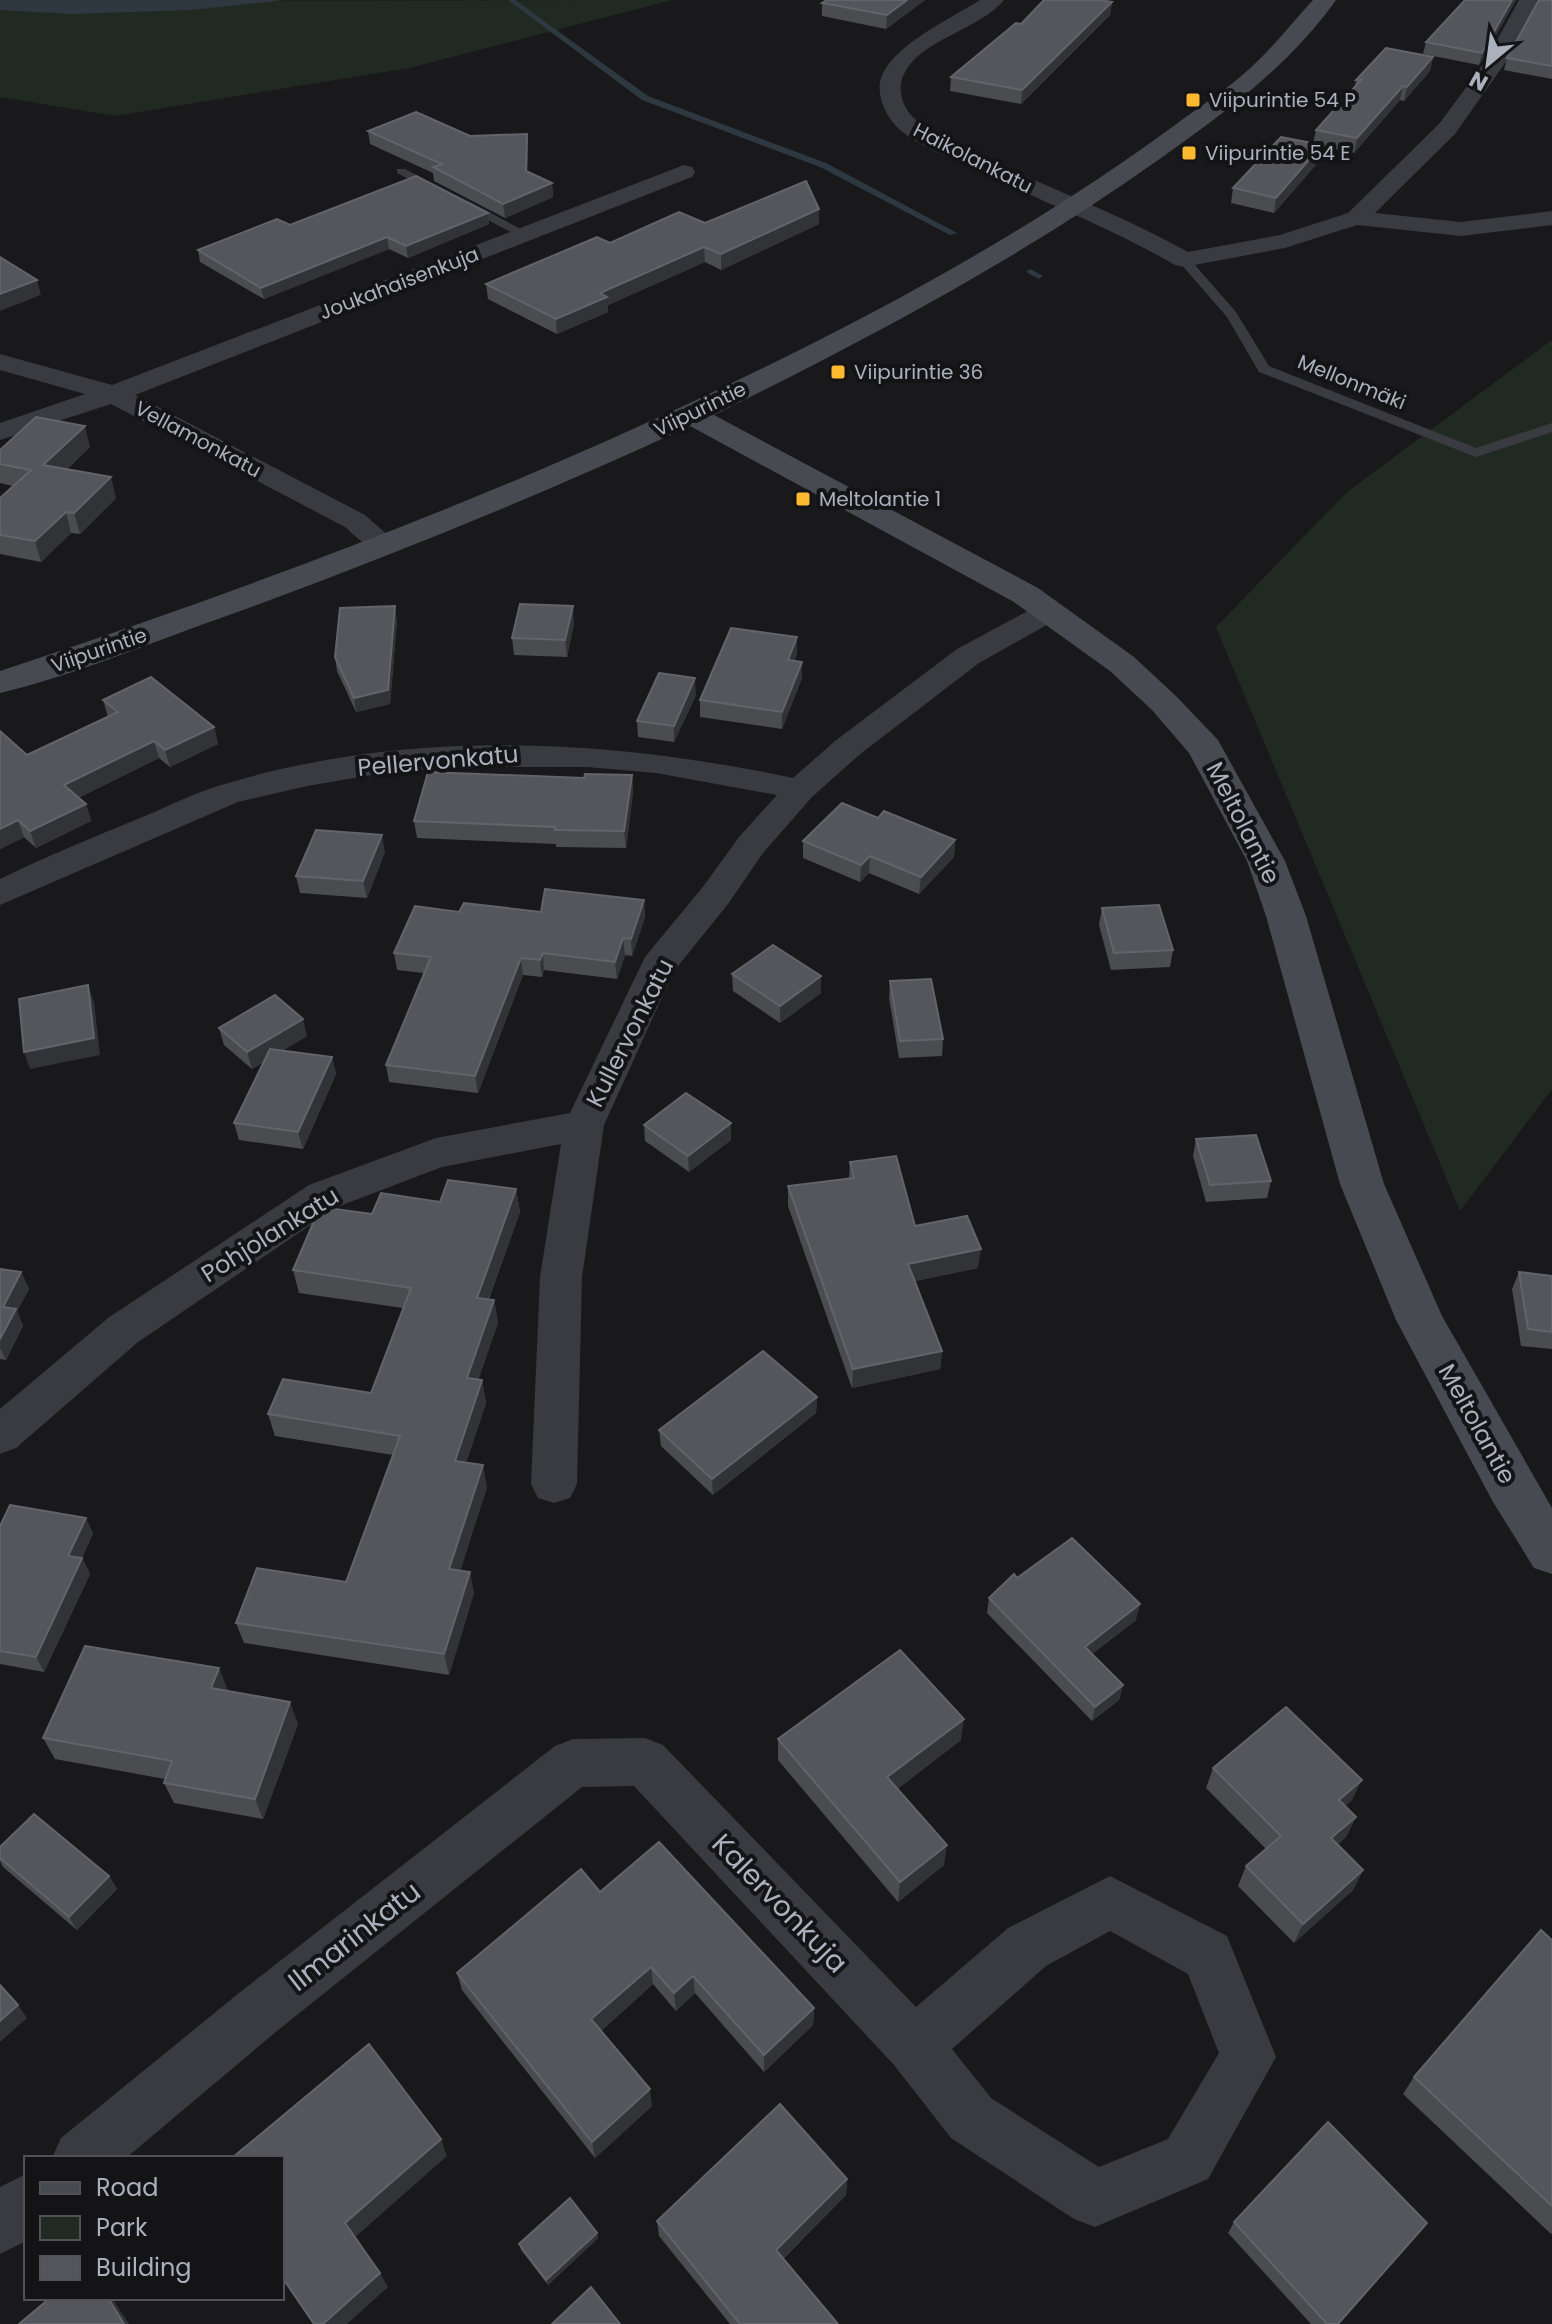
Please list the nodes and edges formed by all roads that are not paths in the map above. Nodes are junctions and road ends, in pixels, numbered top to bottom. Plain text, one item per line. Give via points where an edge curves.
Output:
1 (994, 0) edge
2 (1325, 0) edge
3 (1529, 0) edge
4 (401, 171) dead end
5 (684, 172) dead end
6 (442, 192) edge
7 (456, 199) edge
8 (1075, 206) junction
9 (1356, 218) junction
10 (1552, 218) edge
11 (524, 234) junction
12 (1184, 260) junction
13 (0, 362) edge
14 (113, 394) junction
15 (691, 415) junction
16 (1552, 427) edge
17 (0, 432) edge
18 (383, 544) junction
19 (1050, 611) junction
20 (0, 683) edge
21 (800, 790) junction
22 (0, 893) edge
23 (584, 1125) junction
24 (0, 1435) edge
25 (554, 1484) dead end
26 (1552, 1552) edge
27 (645, 1762) joint
28 (914, 2045) junction
29 (83, 2156) edge
30 (24, 2205) edge
31 (0, 2225) edge

1 - 8 street, Haikolankatu via 908,54 892,76 889,95 905,123 949,149
2 - 8 main road, Viipurintie via 1255,77
3 - 9 street via 1495,63 1447,129
4 - 6 lane
5 - 11 street, Joukahaisenkuja
7 - 11 lane
8 - 12 street
8 - 15 main road, Viipurintie via 855,334
9 - 10 street via 1461,229
9 - 12 street via 1285,241
11 - 14 street, Joukahaisenkuja
12 - 16 lane, Mellonmäki via 1232,315 1264,369 1476,453
13 - 14 street, Vellamonkatu
14 - 17 street, Joukahaisenkuja
14 - 18 street, Vellamonkatu via 355,521
15 - 18 main road, Viipurintie
15 - 19 main road, Meltolantie via 932,542
18 - 20 main road, Viipurintie via 217,609
19 - 21 street, Kullervonkatu via 968,656
19 - 26 main road, Meltolantie via 1122,664 1205,748 1266,861 1362,1184 1420,1320
21 - 22 street, Pellervonkatu via 672,763 577,754 482,753 382,762 232,793
21 - 23 street, Kullervonkatu via 658,966
23 - 24 street, Pohjolankatu via 436,1153 323,1196 123,1330
23 - 25 street, Kullervonkatu via 561,1277
27 - 28 street, Kalervonkuja
27 - 29 street, Ilmarinkatu via 573,1763
28 - 28 street, Kalervonkuja via 971,2118 1095,2198 1188,2159 1248,2057 1208,1955 1110,1902 1027,1947
30 - 31 street

